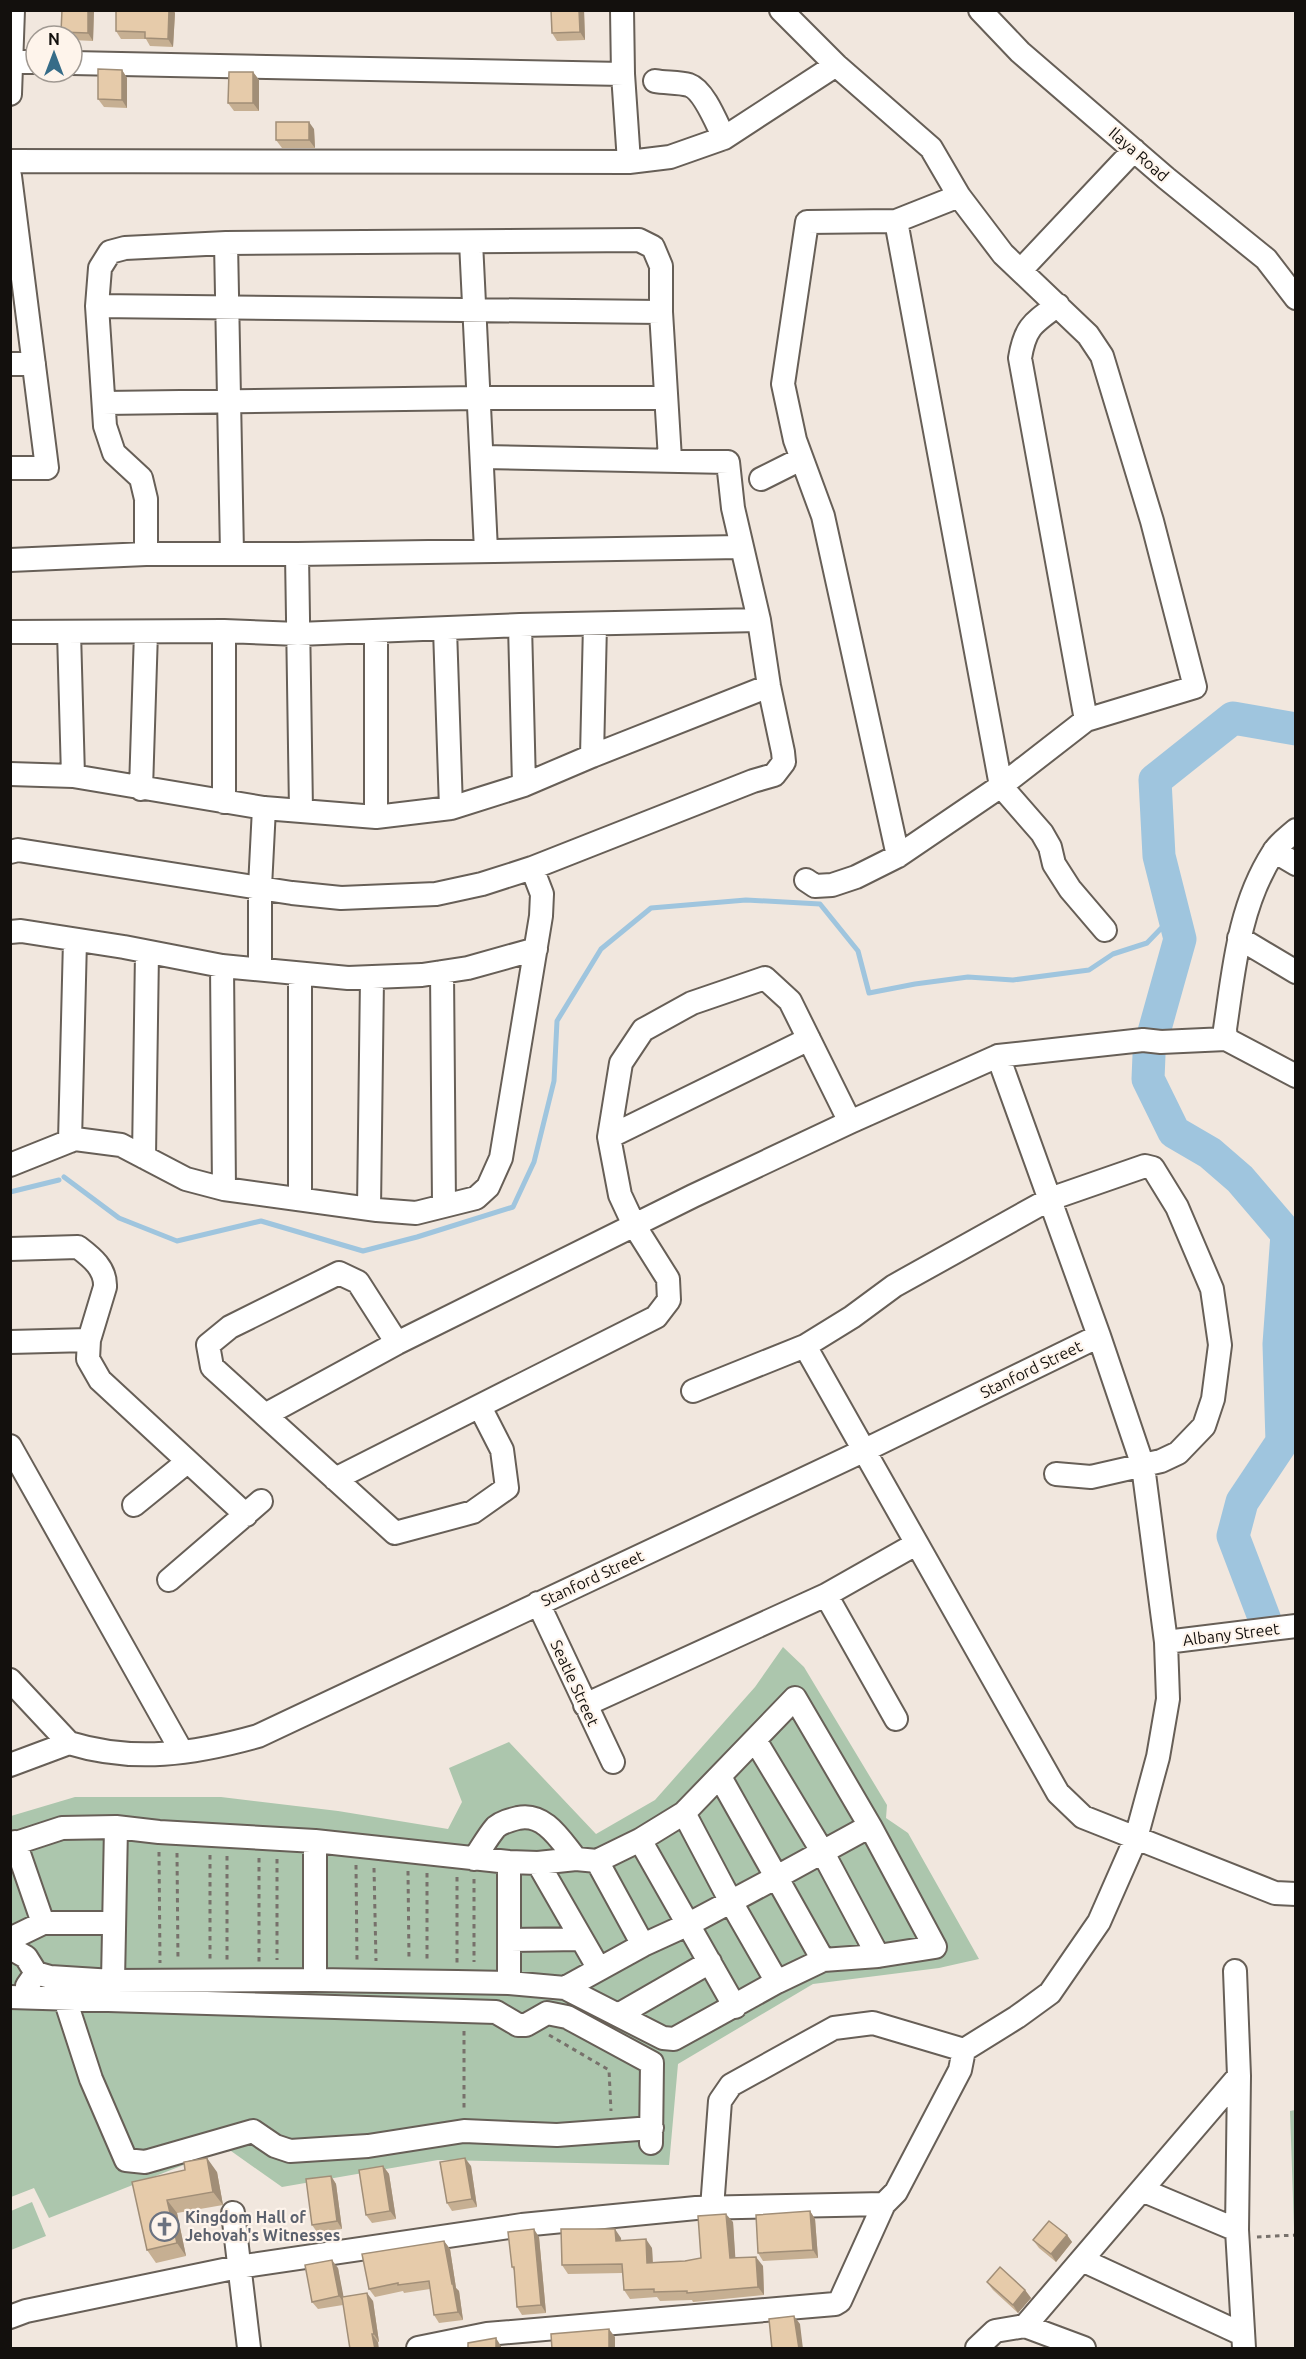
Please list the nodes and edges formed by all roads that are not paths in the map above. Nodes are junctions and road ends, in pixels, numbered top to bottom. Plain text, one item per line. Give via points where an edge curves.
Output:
1 (13, 10) edge
2 (622, 10) edge
3 (781, 10) edge
4 (980, 10) edge
5 (11, 62) edge
6 (84, 63) edge
7 (836, 65) junction
8 (623, 74) junction
9 (655, 81) dead end
10 (10, 94) edge
11 (724, 138) junction
12 (1134, 150) junction
13 (10, 161) edge
14 (629, 162) junction
15 (10, 176) edge
16 (959, 196) junction
17 (896, 221) junction
18 (471, 242) junction
19 (226, 243) junction
20 (16, 269) edge
21 (1021, 270) junction
22 (1296, 298) edge
23 (1058, 305) junction
24 (97, 306) junction
25 (227, 309) junction
26 (474, 310) junction
27 (661, 312) junction
28 (10, 364) edge
29 (34, 364) junction
30 (478, 398) junction
31 (666, 398) junction
32 (229, 403) junction
33 (104, 404) junction
34 (482, 457) junction
35 (670, 459) junction
36 (801, 459) junction
37 (10, 468) edge
38 (761, 479) dead end
39 (741, 547) junction
40 (486, 550) junction
41 (232, 553) junction
42 (146, 554) junction
43 (297, 554) junction
44 (10, 560) edge
45 (759, 620) junction
46 (595, 624) junction
47 (520, 625) junction
48 (445, 629) junction
49 (224, 631) junction
50 (376, 631) junction
51 (10, 632) edge
52 (69, 632) junction
53 (146, 632) junction
54 (298, 634) junction
55 (769, 686) junction
56 (1086, 720) junction
57 (592, 756) junction
58 (10, 774) edge
59 (72, 776) junction
60 (524, 785) junction
61 (1001, 786) junction
62 (141, 789) junction
63 (224, 802) junction
64 (264, 808) junction
65 (451, 808) junction
66 (301, 810) junction
67 (376, 817) junction
68 (1296, 830) edge
69 (1274, 851) junction
70 (10, 852) edge
71 (898, 856) junction
72 (1296, 864) edge
73 (532, 868) junction
74 (806, 880) dead end
75 (260, 887) junction
76 (1105, 930) dead end
77 (10, 932) edge
78 (1239, 938) junction
79 (75, 940) junction
80 (536, 949) junction
81 (147, 952) junction
82 (222, 966) junction
83 (260, 969) junction
84 (442, 972) junction
85 (1296, 972) edge
86 (300, 974) junction
87 (372, 978) junction
88 (809, 1039) junction
89 (1226, 1039) junction
90 (998, 1056) junction
91 (1296, 1076) edge
92 (850, 1122) junction
93 (609, 1137) junction
94 (70, 1141) junction
95 (144, 1157) junction
96 (10, 1165) edge
97 (224, 1189) junction
98 (300, 1198) junction
99 (1050, 1199) junction
100 (444, 1205) junction
101 (369, 1209) junction
102 (634, 1225) junction
103 (10, 1249) edge
104 (1099, 1336) junction
105 (88, 1340) junction
106 (10, 1342) edge
107 (397, 1343) junction
108 (805, 1346) junction
109 (693, 1391) dead end
110 (480, 1407) junction
111 (265, 1415) junction
112 (10, 1446) edge
113 (863, 1451) junction
114 (187, 1462) junction
115 (1143, 1466) junction
116 (1056, 1474) dead end
117 (335, 1479) junction
118 (134, 1504) dead end
119 (916, 1544) junction
120 (169, 1580) dead end
121 (826, 1595) junction
122 (538, 1604) junction
123 (1296, 1626) edge
124 (1166, 1642) junction
125 (10, 1680) edge
126 (585, 1705) junction
127 (896, 1719) dead end
128 (755, 1740) junction
129 (69, 1743) junction
130 (182, 1752) junction
131 (613, 1762) dead end
132 (10, 1765) edge
133 (720, 1777) junction
134 (684, 1813) junction
135 (870, 1826) junction
136 (116, 1827) junction
137 (1136, 1838) junction
138 (640, 1840) junction
139 (315, 1841) junction
140 (13, 1844) edge
141 (822, 1851) junction
142 (466, 1858) junction
143 (587, 1860) junction
144 (509, 1862) junction
145 (538, 1863) junction
146 (775, 1878) junction
147 (1296, 1894) edge
148 (730, 1902) junction
149 (43, 1923) junction
150 (114, 1923) junction
151 (689, 1924) junction
152 (10, 1939) edge
153 (581, 1939) junction
154 (510, 1940) junction
155 (643, 1945) junction
156 (10, 1948) edge
157 (878, 1956) junction
158 (823, 1960) junction
159 (710, 1962) junction
160 (599, 1969) junction
161 (1235, 1971) dead end
162 (36, 1973) junction
163 (315, 1980) junction
164 (113, 1981) junction
165 (777, 1982) junction
166 (509, 1983) junction
167 (565, 1988) junction
168 (16, 1998) edge
169 (65, 1999) junction
170 (735, 2007) junction
171 (618, 2015) junction
172 (964, 2050) junction
173 (1239, 2076) junction
174 (1142, 2190) junction
175 (884, 2204) junction
176 (712, 2208) junction
177 (233, 2213) dead end
178 (1237, 2234) junction
179 (1082, 2260) junction
180 (238, 2267) junction
181 (10, 2317) edge
182 (1025, 2326) junction
183 (1243, 2341) edge
184 (249, 2349) edge
185 (418, 2349) edge
186 (977, 2349) edge
187 (1084, 2349) edge

1 - 5 street
2 - 8 street
3 - 7 street
4 - 12 street, Ilaya Road via 1020,52
5 - 10 street
6 - 8 street
7 - 11 street
7 - 16 street via 931,148
8 - 14 street
9 - 11 street via 695,89
11 - 14 street via 670,157
12 - 21 street
12 - 22 street, Ilaya Road via 1266,260
13 - 14 street
15 - 20 street
16 - 17 street
16 - 21 street via 1003,254
17 - 36 street via 812,221 806,226 783,384
17 - 61 street
18 - 19 street
18 - 26 street
18 - 27 street via 639,240 653,247 661,266
19 - 24 street via 110,252 100,268
19 - 25 street
20 - 29 street
21 - 23 street
23 - 56 street via 1023,336 1020,358
23 - 56 street via 1088,335 1102,356 1152,521 1195,687
24 - 25 street
24 - 33 street
25 - 26 street
25 - 32 street
26 - 27 street
26 - 30 street
27 - 31 street
28 - 29 street
29 - 37 street via 47,468
30 - 31 street
30 - 32 street
30 - 34 street
31 - 35 street
32 - 33 street
32 - 41 street
33 - 42 street via 105,426 114,453 141,478 146,499
34 - 35 street
34 - 40 street
35 - 39 street via 728,462
36 - 38 street
36 - 71 street via 823,516
39 - 40 street
39 - 45 street
40 - 43 street
41 - 42 street
41 - 43 street
42 - 44 street
43 - 54 street
45 - 46 street
45 - 55 street
46 - 47 street
46 - 57 street
47 - 48 street
47 - 60 street
48 - 50 street
48 - 65 street
49 - 53 street
49 - 54 street
49 - 63 street
50 - 54 street
50 - 67 street
51 - 52 street
52 - 53 street
52 - 59 street
53 - 62 street
54 - 66 street
55 - 57 street
55 - 73 street via 784,762 774,775
56 - 61 street
57 - 60 street
58 - 59 street
59 - 62 street
60 - 65 street
61 - 71 street
61 - 76 street via 1042,833 1054,864 1070,889
62 - 63 street
63 - 64 street
64 - 66 street
64 - 75 street
65 - 67 street
66 - 67 street
68 - 69 street
69 - 72 street
69 - 78 street via 1251,892
70 - 75 street via 18,850
71 - 74 street via 844,883 815,886
73 - 75 street via 482,884 427,894 340,898
73 - 80 street via 542,894
75 - 83 street
77 - 79 street
78 - 85 street
78 - 89 street
79 - 81 street
79 - 94 street
80 - 84 street via 493,963
80 - 100 street via 501,1158 488,1187 476,1198
81 - 82 street
81 - 95 street
82 - 83 street
82 - 97 street
83 - 86 street
84 - 87 street
84 - 100 street
86 - 87 street
86 - 98 street
87 - 101 street
88 - 92 street
88 - 93 street
88 - 93 street via 790,1001 765,978 692,1003 643,1030 621,1063
89 - 90 street via 1143,1040
89 - 91 street
90 - 92 street
90 - 99 street
92 - 102 street
93 - 102 street via 620,1195
94 - 95 street via 121,1145
94 - 96 street
95 - 97 street via 186,1179
97 - 98 street
98 - 101 street
99 - 104 street
99 - 108 street via 894,1286
99 - 115 street via 1145,1166 1153,1168 1177,1208 1212,1289 1220,1345 1214,1399 1204,1426 1178,1452
100 - 101 street via 416,1213
102 - 107 street
102 - 110 street via 668,1279 669,1300 656,1317
103 - 105 street via 78,1247 98,1263 106,1281
104 - 113 street, Stanford Street
104 - 115 street
105 - 106 street
105 - 114 street via 88,1359 100,1380
107 - 111 street
107 - 111 street via 358,1282 339,1273 230,1327 208,1345 212,1367
108 - 109 street
108 - 113 street
110 - 117 street
110 - 117 street via 502,1450 507,1488 473,1512 394,1533
111 - 117 street
112 - 130 street
113 - 119 street
113 - 122 street, Stanford Street
114 - 118 street
114 - 120 street via 254,1508
115 - 116 street via 1091,1477
115 - 124 street
119 - 121 street
119 - 137 street via 1058,1792 1083,1817
121 - 126 street
121 - 127 street
122 - 126 street, Seatle Street
122 - 130 street, Stanford Street via 258,1736 212,1749
123 - 124 street, Albany Street
124 - 137 street via 1168,1699 1158,1757
125 - 129 street
126 - 131 street, Seatle Street
128 - 133 street
128 - 135 street via 795,1698
128 - 141 street
129 - 130 street, Stanford Street via 118,1753
129 - 132 street
133 - 134 street
133 - 146 street
134 - 138 street
134 - 148 street
135 - 141 street
135 - 157 street via 935,1947
136 - 139 street
136 - 140 street via 62,1828
136 - 150 street
137 - 147 street via 1275,1893
137 - 172 street via 1100,1922 1050,1993
138 - 143 street
138 - 151 street
139 - 142 street
139 - 163 street
140 - 149 street
141 - 146 street
141 - 157 street
142 - 143 street via 507,1820 534,1817
142 - 144 street
143 - 145 street
143 - 155 street
144 - 145 street
144 - 154 street
145 - 153 street
146 - 148 street
146 - 158 street
148 - 151 street
148 - 165 street
149 - 150 street
149 - 152 street
150 - 164 street
151 - 155 street
151 - 159 street
153 - 154 street
153 - 160 street
154 - 166 street
155 - 160 street
156 - 162 street via 26,1957
157 - 158 street
158 - 165 street
159 - 170 street
159 - 171 street
160 - 167 street
161 - 173 street
162 - 164 street
162 - 168 street
163 - 164 street
163 - 166 street
165 - 170 street
166 - 167 street
167 - 171 street
168 - 169 street
169 - 169 street via 91,2079 126,2160 145,2162 253,2131 290,2151 368,2146 464,2131 557,2135 612,2131 651,2136 652,2063 567,2017 546,2013 530,2024 518,2025 496,2012
170 - 171 street via 674,2039 663,2038
172 - 175 street via 960,2070 896,2192
172 - 176 street via 873,2023 834,2028 731,2085 720,2101
173 - 174 street
173 - 178 street
174 - 178 street
174 - 179 street
175 - 176 street
175 - 185 street via 840,2301 831,2306 487,2334
176 - 180 street via 522,2224
177 - 180 street
178 - 183 street
179 - 182 street
179 - 183 street
180 - 181 street
180 - 184 street
182 - 186 street via 995,2331
182 - 187 street

